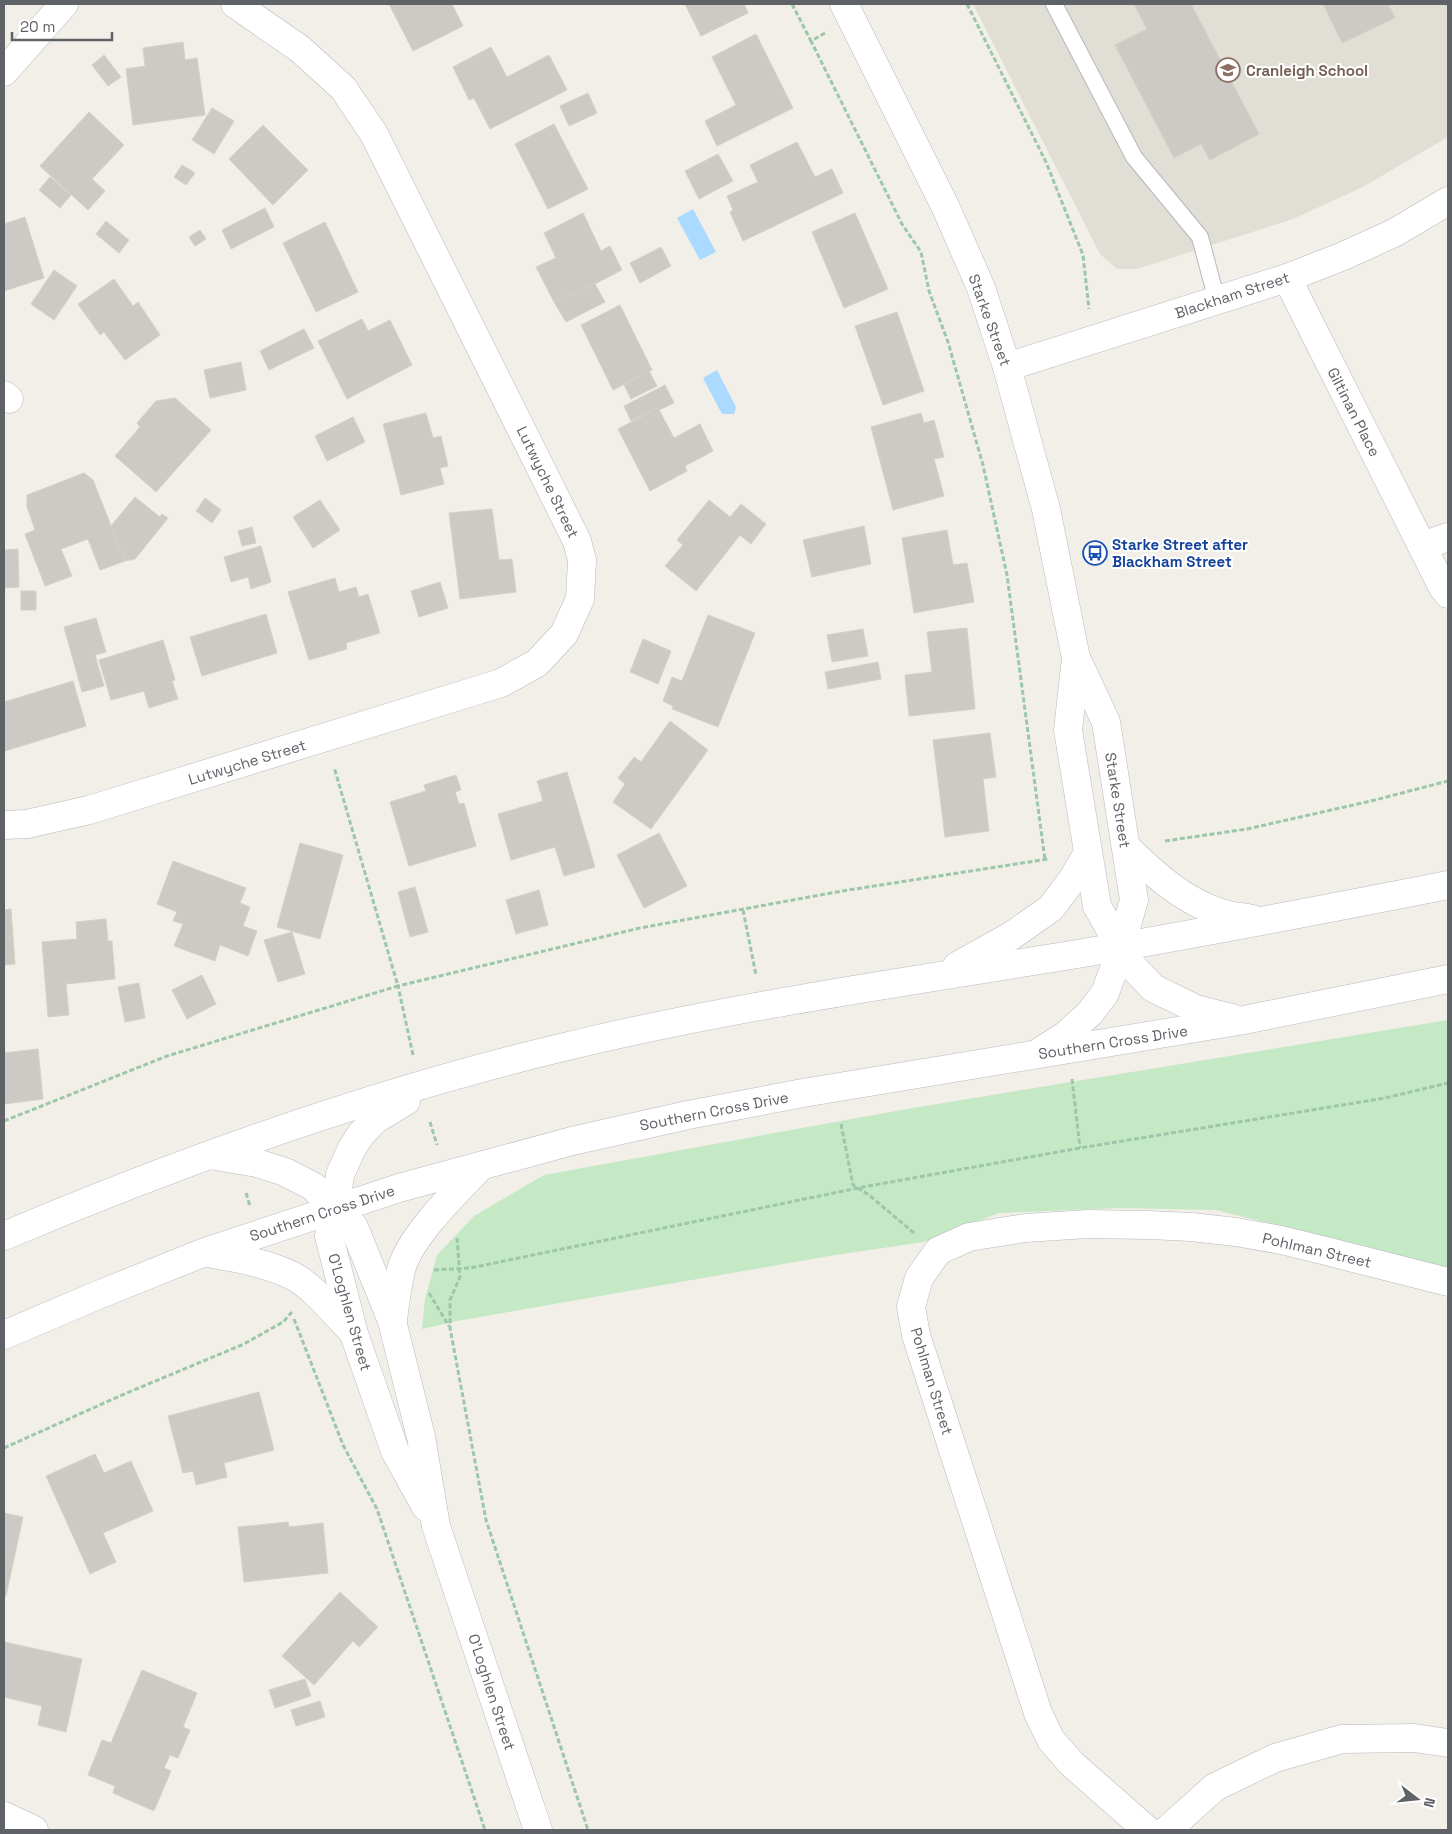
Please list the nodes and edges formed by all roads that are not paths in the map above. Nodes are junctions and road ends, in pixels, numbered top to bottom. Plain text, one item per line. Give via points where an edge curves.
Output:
1 (64, 4) edge
2 (236, 4) edge
3 (1054, 4) edge
4 (848, 12) edge
5 (4, 72) edge
6 (1448, 202) edge
7 (1287, 278) junction
8 (1217, 301) junction
9 (1007, 367) junction
10 (1448, 537) edge
11 (1422, 546) junction
12 (1448, 594) edge
13 (1076, 658) junction
14 (4, 825) edge
15 (1126, 847) junction
16 (1088, 853) junction
17 (1448, 885) edge
18 (1262, 921) junction
19 (1120, 947) junction
20 (938, 976) junction
21 (1448, 979) edge
22 (1244, 1020) junction
23 (1036, 1055) junction
24 (431, 1083) junction
25 (209, 1154) junction
26 (481, 1166) junction
27 (335, 1210) junction
28 (4, 1236) edge
29 (205, 1252) junction
30 (1448, 1282) edge
31 (392, 1321) junction
32 (354, 1334) junction
33 (4, 1335) edge
34 (436, 1526) junction
35 (1448, 1743) edge
36 (4, 1816) edge
37 (34, 1830) edge
38 (538, 1830) edge
39 (1147, 1830) edge
40 (1167, 1830) edge

1 - 5 street
2 - 14 street, Lutwyche Street via 300,49 343,88 374,134 577,541 582,560 580,599 564,634 538,663 501,683 89,810 27,824
3 - 8 lane via 1134,157 1200,237
4 - 9 street, Starke Street via 946,208 981,288
6 - 7 street, Blackham Street via 1394,233
7 - 8 street, Blackham Street
7 - 11 street, Giltinan Place
8 - 9 street, Blackham Street
9 - 13 street, Starke Street via 1046,509
10 - 11 street
11 - 12 street, Giltinan Place
13 - 15 street, Starke Street via 1106,722
13 - 16 street, Starke Street via 1068,730
15 - 18 street via 1149,870 1184,896 1221,913
15 - 19 street, Starke Street via 1134,900
16 - 19 street, Starke Street via 1097,906
16 - 20 street via 1051,908 1011,936
17 - 18 street
18 - 19 street
19 - 20 street
19 - 22 street, Starke Street via 1153,988 1196,1009
19 - 23 street, Starke Street via 1105,993 1066,1035
20 - 24 street via 687,1019 563,1047
21 - 22 street, Southern Cross Drive
22 - 23 street, Southern Cross Drive
23 - 26 street, Southern Cross Drive via 688,1115 572,1141
24 - 25 street via 302,1121
24 - 27 street via 376,1119 362,1134 340,1175
25 - 27 street via 286,1172 314,1187
25 - 28 street
26 - 27 street, Southern Cross Drive via 399,1188
26 - 31 street via 412,1245 401,1269
27 - 29 street, Southern Cross Drive
27 - 31 street, O'Loghlen Street via 354,1227
27 - 32 street, O'Loghlen Street via 329,1236
29 - 32 street via 250,1260 292,1276 308,1287
29 - 33 street, Southern Cross Drive
30 - 39 street, Pohlman Street via 1281,1240 1192,1227 1088,1224 1025,1228 969,1237 938,1251 919,1278 911,1307 916,1335 1038,1713 1051,1740 1062,1752
31 - 34 street, O'Loghlen Street via 421,1437
32 - 34 street, O'Loghlen Street via 395,1451
34 - 38 street, O'Loghlen Street
35 - 40 street via 1414,1738 1342,1739 1275,1758 1216,1787
36 - 37 street

